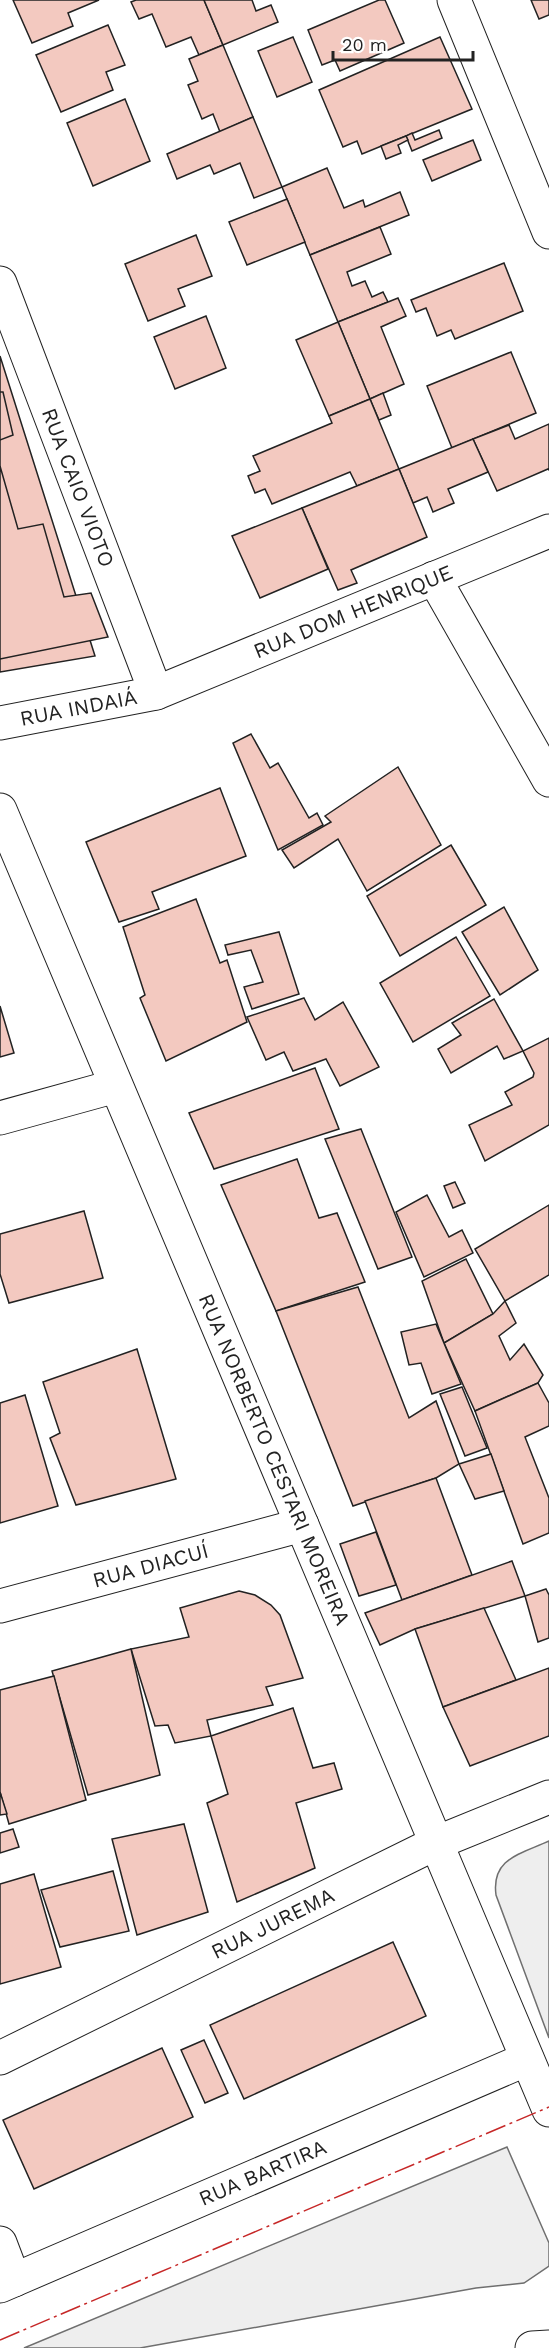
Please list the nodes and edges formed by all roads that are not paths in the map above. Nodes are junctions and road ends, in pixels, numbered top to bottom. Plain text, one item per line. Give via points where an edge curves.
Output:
1 (454, 0) edge
2 (549, 232) edge
3 (0, 283) edge
4 (549, 531) edge
5 (434, 578) junction
6 (156, 693) junction
7 (0, 723) edge
8 (549, 780) edge
9 (0, 810) edge
10 (116, 1086) junction
11 (0, 1118) edge
12 (302, 1526) junction
13 (0, 1606) edge
14 (549, 1797) edge
15 (436, 1843) junction
16 (0, 2058) edge
17 (527, 2059) junction
18 (549, 2110) edge
19 (0, 2242) edge
20 (7, 2283) edge
21 (549, 2346) edge
22 (532, 2348) edge

1 - 2 street
3 - 6 street, RUA CAIO VIOTO
4 - 5 street, RUA DOM HENRIQUE
5 - 6 street, RUA DOM HENRIQUE
5 - 8 street
6 - 7 street, RUA INDAIÁ
9 - 10 street, RUA NORBERTO CESTARI MOREIRA
10 - 11 street
10 - 12 street, RUA NORBERTO CESTARI MOREIRA
12 - 13 street, RUA DIACUÍ
12 - 15 street, RUA NORBERTO CESTARI MOREIRA
14 - 15 street, RUA JUREMA
15 - 16 street, RUA JUREMA
15 - 17 street, RUA NORBERTO CESTARI MOREIRA
17 - 18 street, RUA NORBERTO CESTARI MOREIRA
17 - 20 street, RUA BARTIRA
19 - 20 street
21 - 22 street

